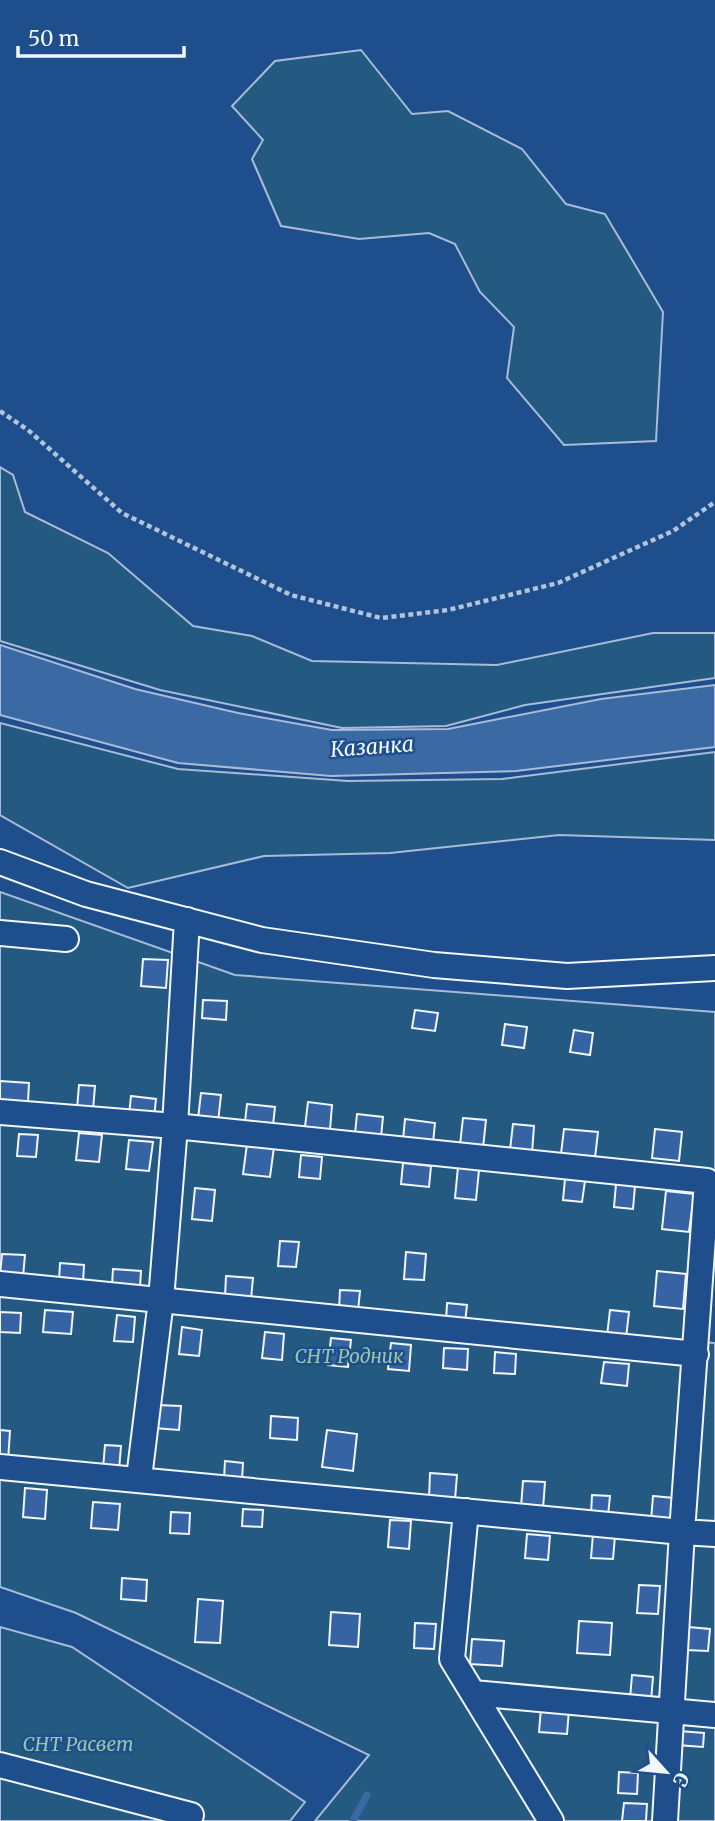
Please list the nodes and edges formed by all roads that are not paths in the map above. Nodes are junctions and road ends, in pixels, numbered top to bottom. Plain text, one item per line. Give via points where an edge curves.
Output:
1 (0, 863) edge
2 (187, 920) junction
3 (0, 933) edge
4 (66, 939) dead end
5 (715, 968) edge
6 (0, 1111) edge
7 (175, 1126) junction
8 (0, 1284) edge
9 (161, 1300) junction
10 (696, 1354) junction
11 (0, 1466) edge
12 (139, 1478) junction
13 (466, 1511) junction
14 (682, 1532) junction
15 (715, 1534) edge
16 (473, 1693) junction
17 (671, 1712) junction
18 (715, 1716) edge
19 (0, 1765) edge
20 (191, 1815) dead end
21 (551, 1821) edge
22 (665, 1821) edge

1 - 2 street via 86,894
2 - 5 street via 262,940 434,965 567,976
2 - 7 street
3 - 4 street
6 - 7 street
7 - 9 street
7 - 10 street via 707,1181
8 - 9 street
9 - 10 street
9 - 12 street
10 - 14 street
11 - 12 street
12 - 13 street
13 - 14 street
13 - 16 street via 452,1659
14 - 15 street
14 - 17 street
16 - 17 street
16 - 21 street
17 - 18 street
17 - 22 street
19 - 20 street

